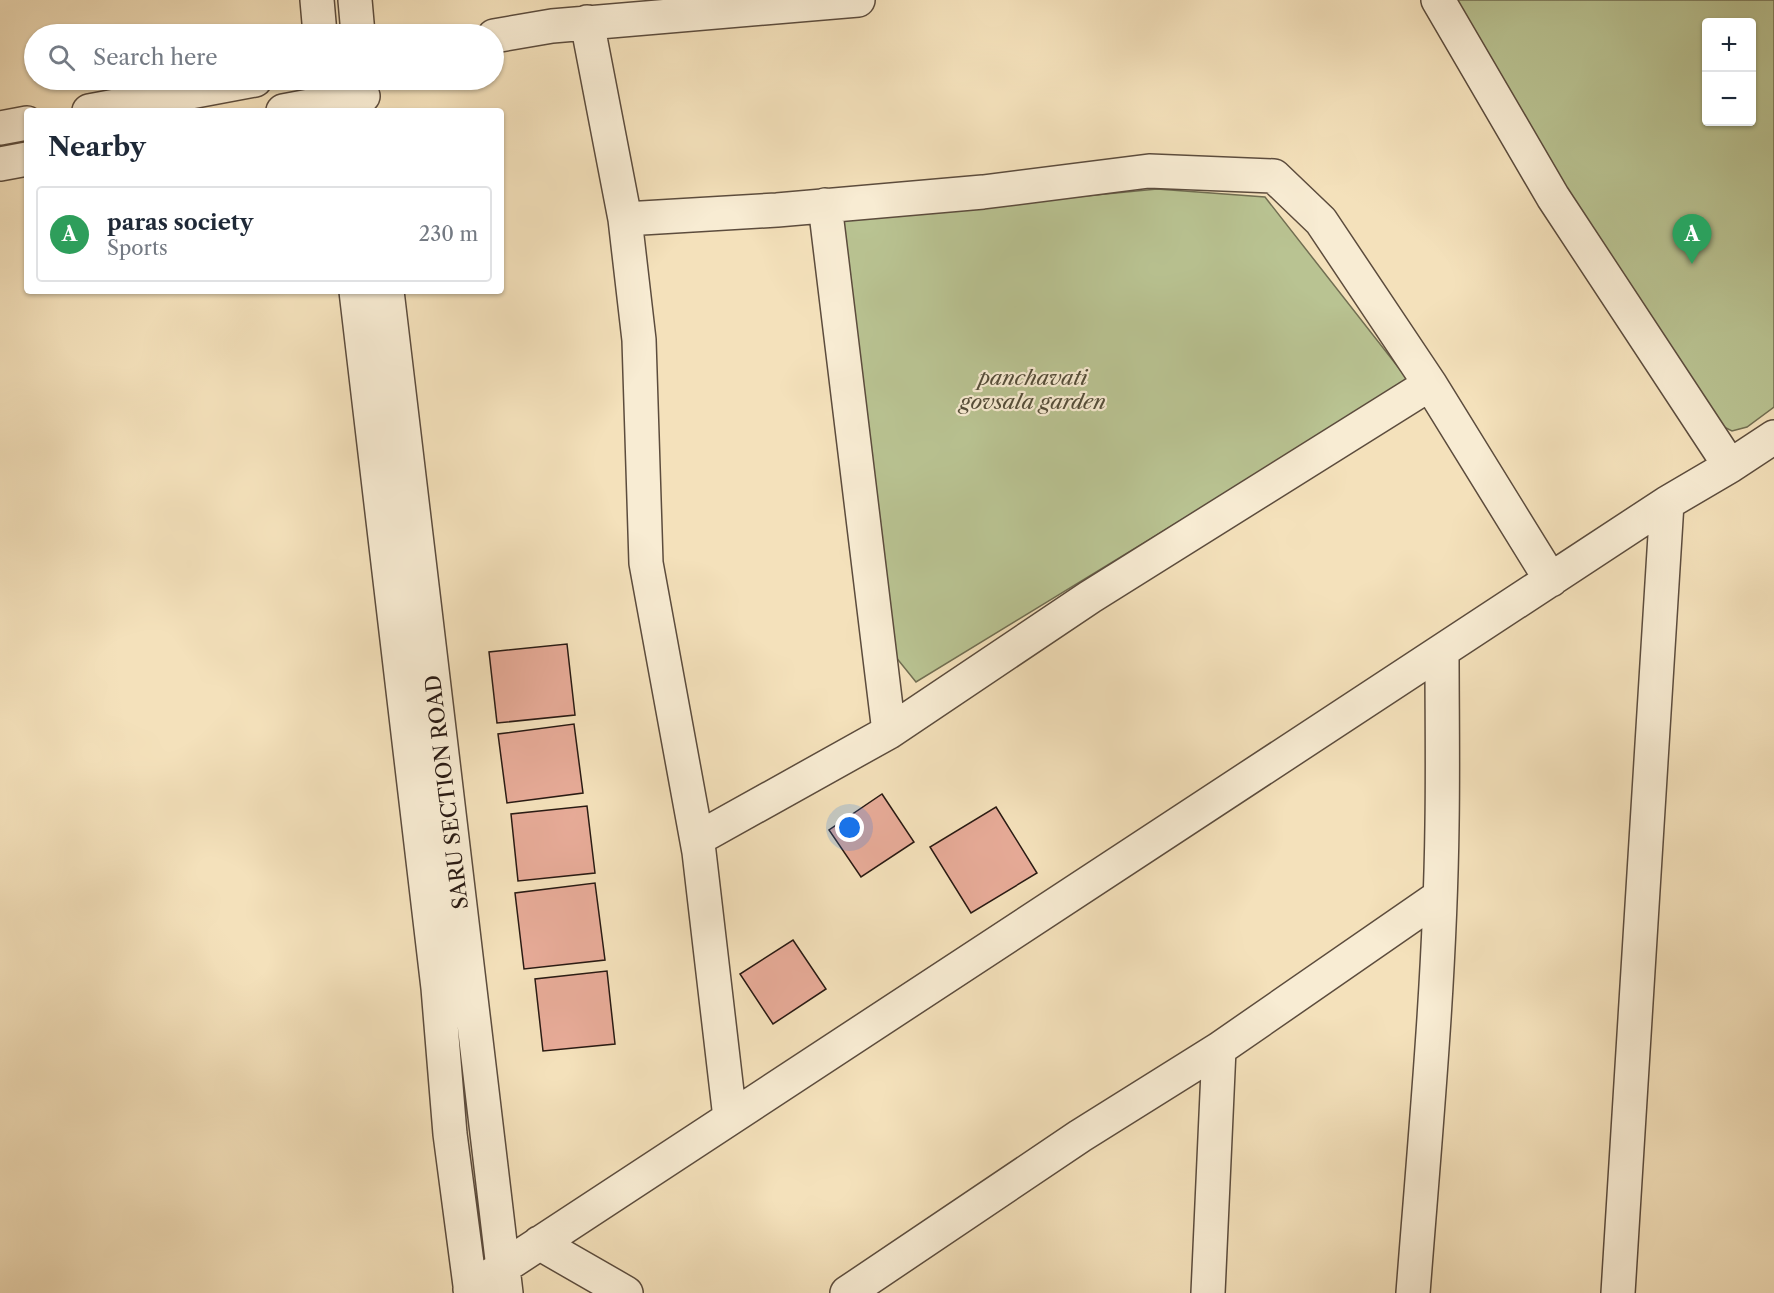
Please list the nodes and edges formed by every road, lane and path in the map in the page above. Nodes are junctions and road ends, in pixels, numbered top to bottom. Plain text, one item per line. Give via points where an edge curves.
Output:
1 (317, 0) edge
2 (355, 0) edge
3 (858, 0) edge
4 (1438, 0) edge
5 (550, 13) edge
6 (587, 22) junction
7 (319, 24) edge
8 (357, 24) edge
9 (504, 32) edge
10 (201, 90) edge
11 (363, 96) edge
12 (326, 98) edge
13 (105, 108) edge
14 (293, 108) edge
15 (24, 124) edge
16 (0, 128) edge
17 (24, 160) edge
18 (0, 164) edge
19 (825, 205) junction
20 (625, 219) junction
21 (356, 294) edge
22 (387, 294) edge
23 (1430, 384) junction
24 (1774, 437) edge
25 (1730, 466) junction
26 (1667, 503) junction
27 (1551, 580) junction
28 (1442, 651) junction
29 (889, 732) junction
30 (697, 839) junction
31 (1440, 896) junction
32 (1219, 1049) junction
33 (730, 1118) junction
34 (539, 1243) junction
35 (504, 1280) edge
36 (470, 1291) edge
37 (626, 1293) edge
38 (847, 1293) edge
39 (1208, 1293) edge
40 (1413, 1293) edge
41 (1618, 1293) edge

1 - 7 street
2 - 8 street
3 - 6 street
4 - 25 street via 1553,196
5 - 6 street
5 - 9 street
6 - 20 street
10 - 13 street
11 - 12 street
12 - 14 street
15 - 16 street
17 - 18 street
19 - 20 street
19 - 23 street via 983,192 1149,171 1274,176 1321,221
19 - 29 street
20 - 30 street via 639,340 646,563
21 - 36 street, SARU SECTION ROAD
22 - 35 street, SARU SECTION ROAD
23 - 27 street
23 - 29 street via 1090,597
24 - 25 street
25 - 26 street
26 - 27 street
26 - 41 street
27 - 28 street
28 - 31 street
28 - 33 street
29 - 30 street
30 - 33 street
31 - 32 street
31 - 40 street
32 - 38 street via 1080,1136
32 - 39 street
33 - 34 street
34 - 35 street
34 - 37 street
35 - 36 street

